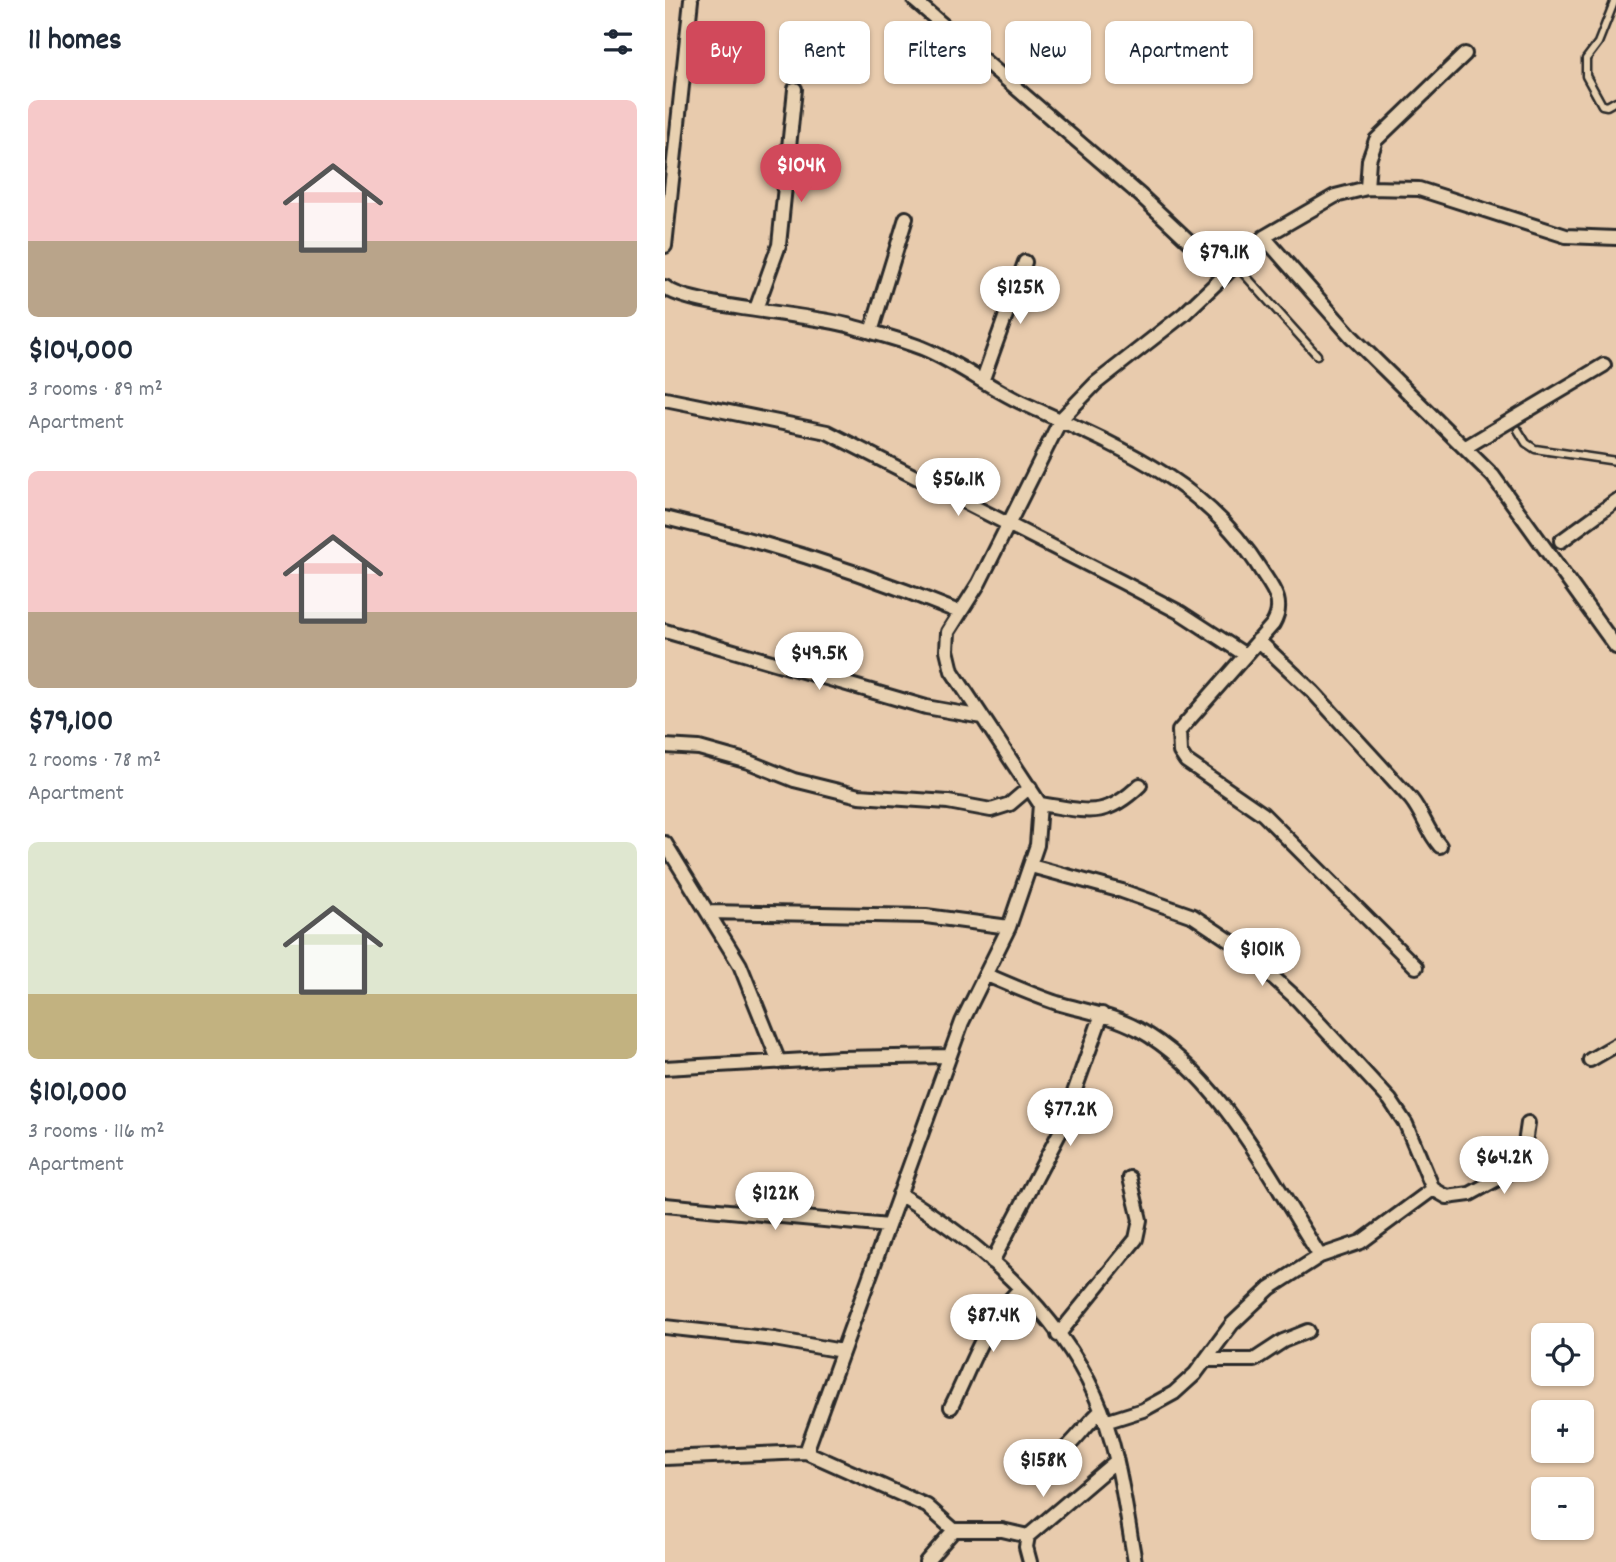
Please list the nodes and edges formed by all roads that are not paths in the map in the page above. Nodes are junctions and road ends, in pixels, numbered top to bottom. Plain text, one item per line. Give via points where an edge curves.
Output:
1 (691, 0) edge
2 (914, 0) edge
3 (1615, 0) edge
4 (1465, 54) dead end
5 (795, 89) dead end
6 (1616, 101) edge
7 (1367, 188) junction
8 (906, 218) dead end
9 (1263, 237) junction
10 (1616, 237) edge
11 (665, 246) edge
12 (1025, 262) dead end
13 (1235, 264) junction
14 (1225, 275) junction
15 (665, 287) edge
16 (756, 309) junction
17 (871, 332) junction
18 (1317, 355) dead end
19 (1604, 365) dead end
20 (983, 379) junction
21 (665, 399) edge
22 (1061, 419) junction
23 (1518, 430) dead end
24 (1466, 447) junction
25 (1616, 461) edge
26 (1616, 501) edge
27 (665, 518) edge
28 (1009, 527) junction
29 (1560, 541) dead end
30 (959, 612) junction
31 (665, 631) edge
32 (1612, 633) edge
33 (1258, 640) junction
34 (1616, 647) edge
35 (1244, 654) junction
36 (982, 718) junction
37 (665, 746) edge
38 (1140, 785) dead end
39 (1030, 787) junction
40 (1040, 804) junction
41 (665, 843) edge
42 (1440, 846) dead end
43 (1031, 866) junction
44 (708, 912) junction
45 (1009, 927) junction
46 (1416, 967) dead end
47 (987, 975) junction
48 (1102, 1014) junction
49 (1616, 1045) edge
50 (949, 1056) junction
51 (1590, 1059) dead end
52 (779, 1062) junction
53 (665, 1068) edge
54 (1528, 1123) dead end
55 (1130, 1178) dead end
56 (1433, 1189) junction
57 (899, 1194) junction
58 (665, 1205) edge
59 (888, 1226) junction
60 (1320, 1256) junction
61 (992, 1262) junction
62 (1019, 1290) junction
63 (665, 1327) edge
64 (1308, 1331) dead end
65 (1058, 1335) junction
66 (842, 1351) junction
67 (1207, 1360) junction
68 (951, 1407) dead end
69 (1103, 1416) junction
70 (1030, 1450) dead end
71 (806, 1452) junction
72 (665, 1458) edge
73 (1116, 1461) junction
74 (954, 1530) junction
75 (1028, 1536) junction
76 (926, 1562) edge
77 (1030, 1562) edge
78 (1135, 1562) edge

1 - 11 street
2 - 14 street via 1140,195
3 - 6 lane via 1598,43 1586,59 1586,76 1602,105
4 - 7 street via 1376,139
5 - 16 street via 779,245
7 - 9 street via 1335,196
7 - 10 street via 1419,189 1566,236
8 - 17 street
9 - 13 street
9 - 24 street via 1351,336
12 - 20 street
13 - 14 street
13 - 18 lane
14 - 22 street via 1184,314 1096,383
15 - 16 street via 681,295
16 - 17 street
17 - 20 street via 922,348
19 - 24 street
20 - 22 street
21 - 28 street via 827,432
22 - 28 street
22 - 33 street via 1143,460 1215,512 1257,562 1278,597 1278,616
23 - 25 lane via 1535,449
24 - 32 street via 1514,501
26 - 29 street
27 - 30 street via 727,532 902,588
28 - 30 street
28 - 35 street via 1169,607
30 - 36 street via 948,632 947,656
31 - 36 street via 926,707
32 - 34 street
33 - 35 street
33 - 42 street via 1313,692 1411,799
35 - 46 street via 1179,731 1180,752 1186,761 1263,814
36 - 39 street
37 - 39 street via 699,748 859,796 991,810 1010,804
38 - 40 street via 1115,807 1100,811
39 - 40 street
40 - 43 street via 1041,823
41 - 44 street
43 - 45 street
43 - 56 street via 1180,911 1241,948 1297,999 1390,1100 1406,1124
44 - 45 street via 926,915
44 - 52 street via 752,990
45 - 47 street
47 - 48 street via 1058,1003
47 - 50 street
48 - 60 street via 1155,1040 1209,1091
48 - 61 street via 1060,1132
49 - 51 street
50 - 52 street
50 - 57 street
52 - 53 street
54 - 56 street via 1523,1157 1514,1170 1470,1194 1447,1197
55 - 65 street via 1140,1220 1136,1238
56 - 60 street via 1361,1242
57 - 59 street
57 - 61 street via 951,1226
58 - 59 street
59 - 66 street
60 - 67 street via 1269,1288 1217,1341
61 - 62 street
62 - 65 street
62 - 68 street via 986,1328
63 - 66 street
64 - 67 street via 1254,1360
65 - 69 street via 1095,1394
66 - 71 street
67 - 69 street via 1174,1393 1143,1410
69 - 70 street via 1087,1423 1055,1457 1048,1459
69 - 73 street
71 - 72 street
71 - 74 street via 927,1506
73 - 75 street
73 - 78 street
74 - 75 street via 1002,1530
74 - 76 street
75 - 77 street

